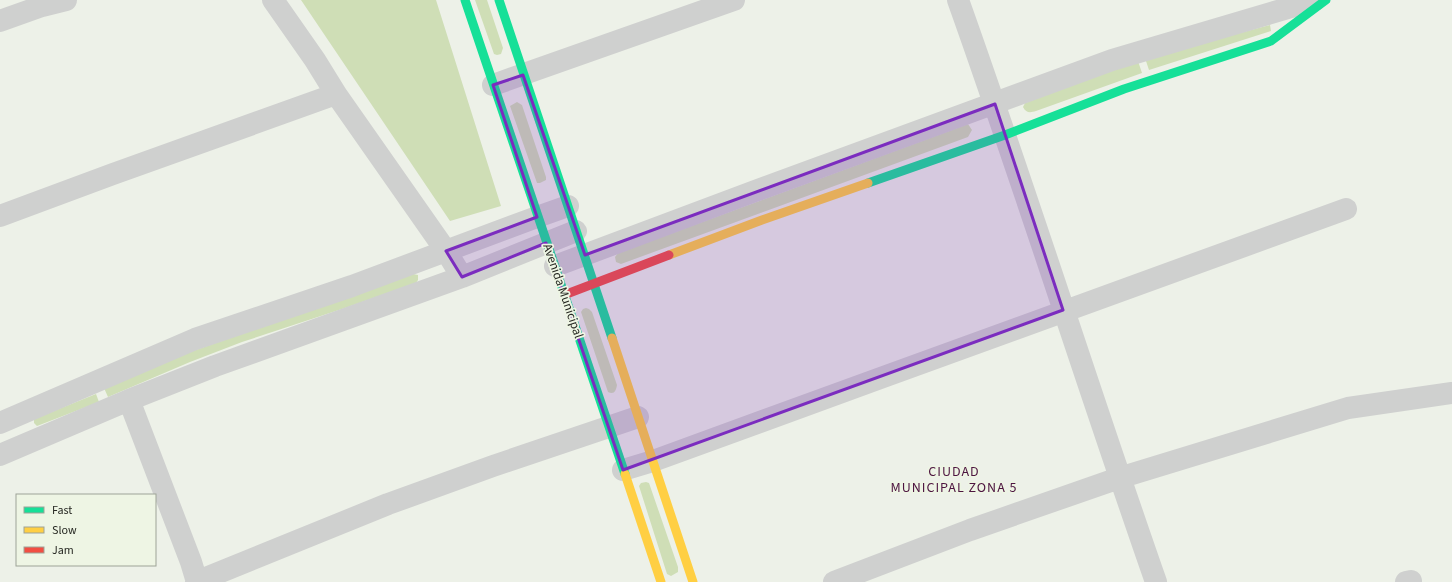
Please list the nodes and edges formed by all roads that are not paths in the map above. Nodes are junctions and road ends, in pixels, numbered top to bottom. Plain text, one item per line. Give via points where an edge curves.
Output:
1 (66, 0) edge
2 (274, 0) edge
3 (465, 0) edge
4 (499, 0) edge
5 (734, 0) edge
6 (958, 0) edge
7 (1315, 0) edge
8 (1326, 0) edge
9 (0, 21) edge
10 (523, 75) junction
11 (493, 85) junction
12 (336, 94) junction
13 (995, 104) junction
14 (1005, 135) junction
15 (568, 206) junction
16 (1346, 209) dead end
17 (0, 216) edge
18 (537, 216) junction
19 (576, 231) junction
20 (546, 243) junction
21 (446, 251) junction
22 (585, 255) junction
23 (555, 266) junction
24 (462, 277) junction
25 (594, 284) junction
26 (564, 295) junction
27 (1064, 310) junction
28 (1452, 393) edge
29 (130, 400) junction
30 (638, 417) junction
31 (1, 419) edge
32 (610, 427) junction
33 (8, 452) edge
34 (653, 460) junction
35 (623, 470) junction
36 (1119, 478) junction
37 (197, 582) edge
38 (661, 582) edge
39 (693, 582) edge
40 (834, 582) edge
41 (1156, 582) edge

1 - 9 street
2 - 12 street
3 - 11 street, Avenida Municipal
4 - 10 street
5 - 10 street
6 - 13 street
7 - 13 street via 1112,60
8 - 14 street via 1271,41 1124,89
10 - 11 street
10 - 15 street
11 - 18 street, Avenida Municipal
12 - 17 street
12 - 21 street
13 - 14 street
13 - 22 street
14 - 25 street via 762,220
14 - 27 street
15 - 18 street
15 - 19 street
16 - 27 street
18 - 20 street, Avenida Municipal
18 - 21 street
19 - 20 street
19 - 22 street
20 - 23 street, Avenida Municipal
20 - 24 street
21 - 24 street
21 - 31 street via 195,339
22 - 23 street
22 - 25 street
23 - 26 street, Avenida Municipal
24 - 29 street via 215,366
25 - 26 street
25 - 30 street
26 - 32 street, Avenida Municipal
27 - 34 street
27 - 36 street
28 - 36 street via 1348,408
29 - 33 street
29 - 37 street
30 - 32 street
30 - 34 street
31 - 33 street
32 - 35 street, Avenida Municipal
32 - 37 street via 388,504
34 - 35 street
34 - 39 street
35 - 38 street, Avenida Municipal
36 - 40 street via 970,530
36 - 41 street

